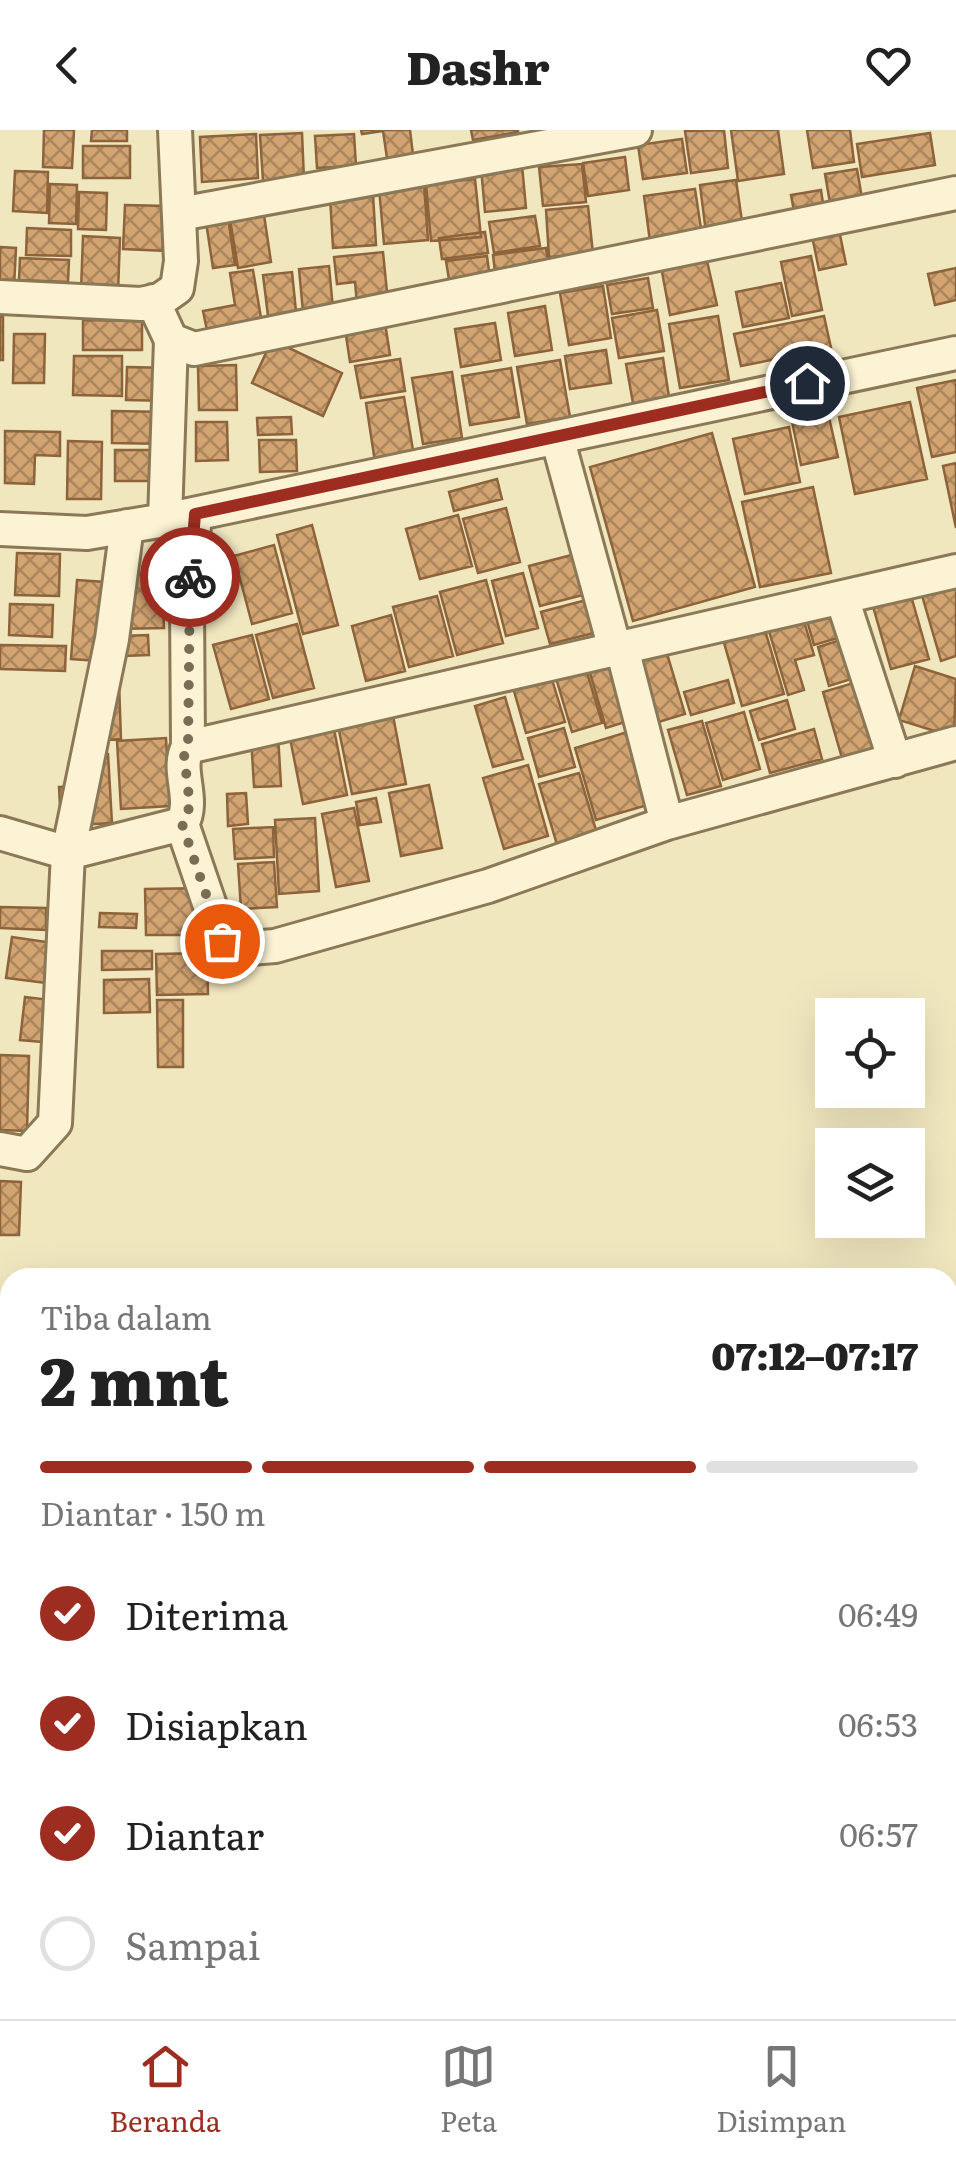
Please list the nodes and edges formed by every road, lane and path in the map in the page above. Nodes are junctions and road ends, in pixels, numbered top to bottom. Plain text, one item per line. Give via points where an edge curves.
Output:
1 (175, 130) edge
2 (634, 130) edge
3 (956, 193) edge
4 (180, 214) junction
5 (0, 297) edge
6 (153, 301) junction
7 (171, 340) junction
8 (956, 353) edge
9 (557, 437) junction
10 (180, 517) junction
11 (127, 526) junction
12 (0, 529) edge
13 (956, 571) edge
14 (842, 598) junction
15 (618, 648) junction
16 (956, 744) edge
17 (188, 747) junction
18 (895, 761) junction
19 (182, 824) junction
20 (667, 824) junction
21 (0, 833) edge
22 (68, 854) junction
23 (0, 1149) edge

1 - 4 street
2 - 4 street
3 - 7 street via 194,348
4 - 6 street via 181,276 170,294
5 - 6 street
6 - 7 street
7 - 10 street
8 - 9 street
9 - 10 street
9 - 15 street
10 - 11 street
10 - 17 street
11 - 12 street via 86,533
11 - 22 street via 112,640
13 - 14 street
14 - 15 street
14 - 18 street
15 - 17 street
15 - 20 street
16 - 18 street
17 - 19 street via 190,806
18 - 20 street
19 - 20 street via 222,941 236,950 276,946 488,886
19 - 22 street
21 - 22 street
22 - 23 street via 55,1123 27,1154

